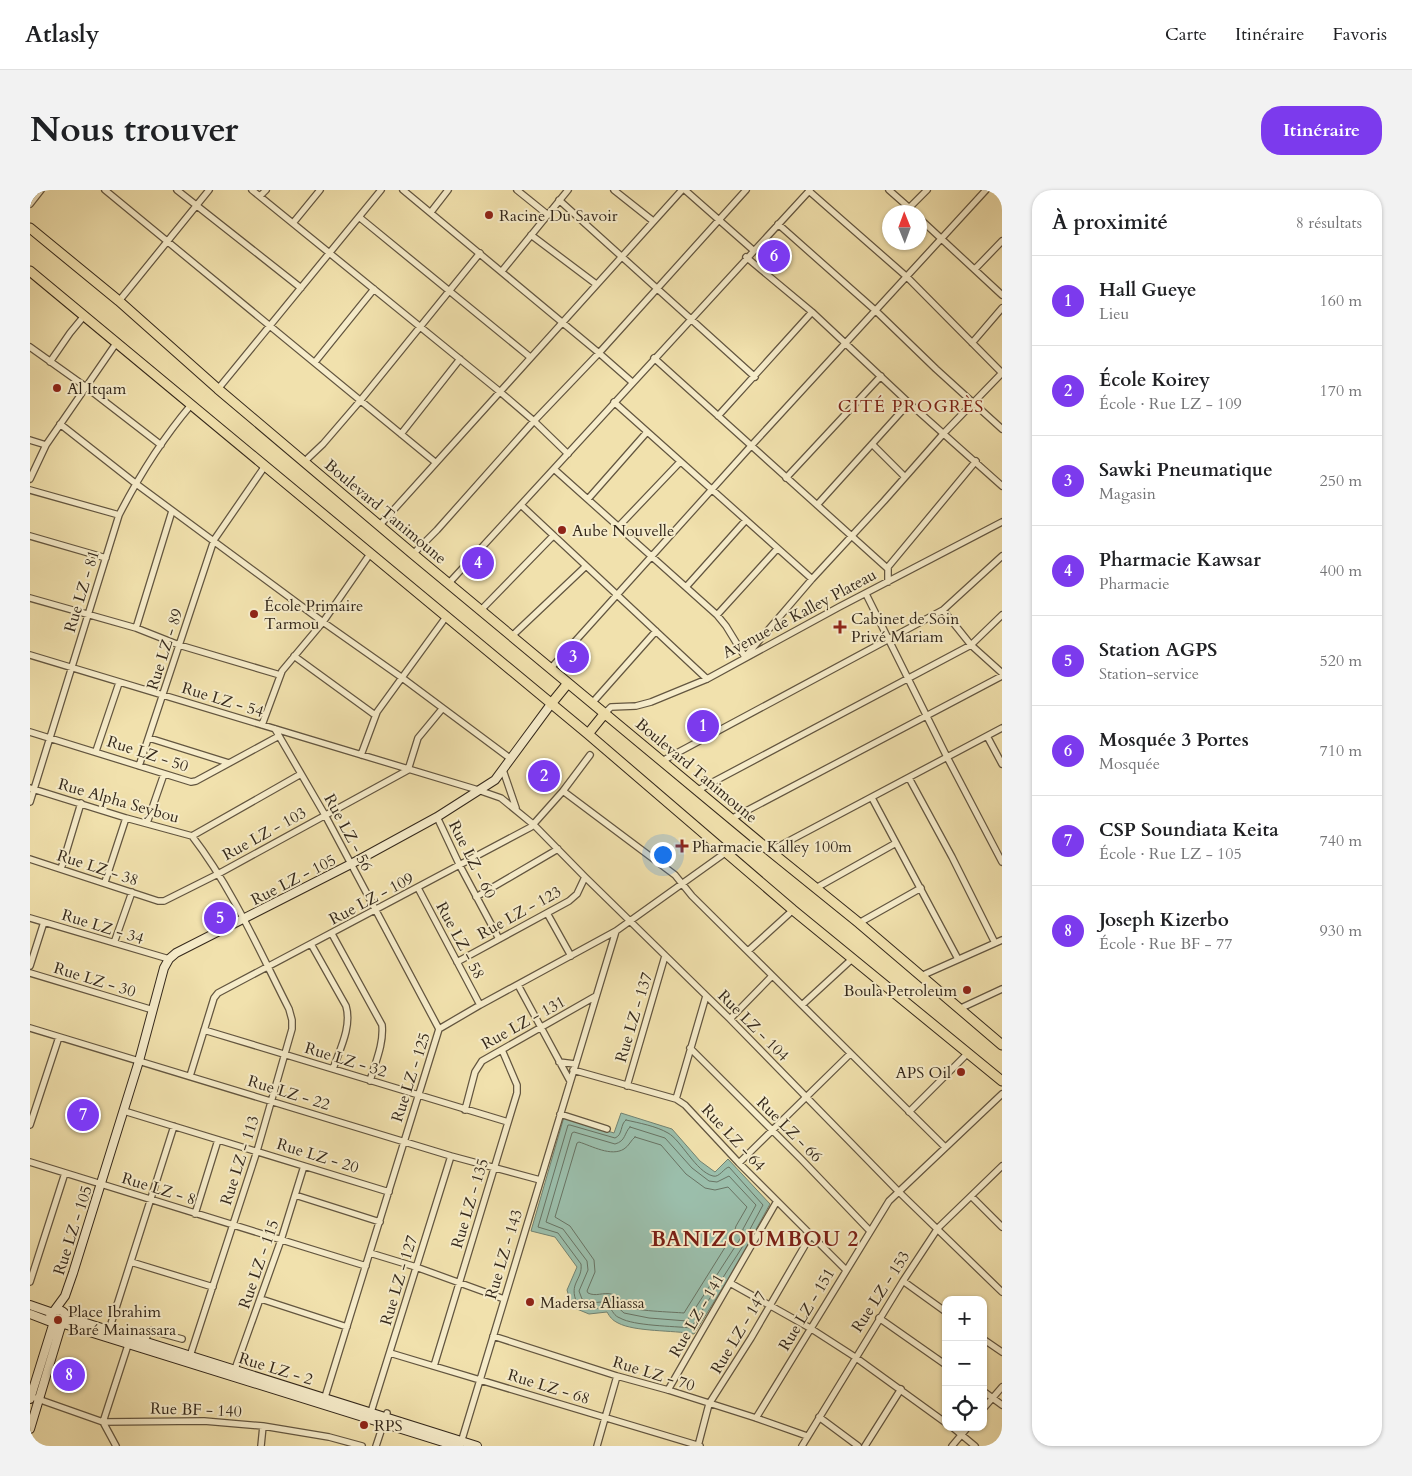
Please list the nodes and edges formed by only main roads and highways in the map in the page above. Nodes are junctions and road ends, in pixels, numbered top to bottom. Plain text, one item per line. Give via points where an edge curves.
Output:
1 (30, 228) edge
2 (30, 271) edge
3 (568, 683) junction
4 (551, 704) junction
5 (605, 713) junction
6 (588, 734) junction
7 (1001, 1042) edge
8 (1002, 1081) edge
9 (65, 1296) junction
10 (30, 1306) edge
11 (54, 1312) junction
12 (30, 1314) edge
13 (60, 1321) junction
14 (33, 1398) edge
15 (385, 1418) junction
16 (30, 1429) edge
17 (459, 1444) edge
18 (477, 1446) edge

1 - 3 main road, Boulevard Tanimoune
2 - 4 main road
3 - 4 main road
3 - 5 main road, Boulevard Tanimoune
4 - 6 main road
4 - 9 main road, Rue LZ - 105 via 495,780 437,817 176,953 169,960
5 - 6 main road
5 - 7 main road, Boulevard Tanimoune
6 - 8 main road via 793,910
9 - 11 main road, Rue LZ - 105
9 - 13 main road, Rue LZ - 105
10 - 11 main road
11 - 13 main road via 61,1311
11 - 13 main road via 50,1317
12 - 13 main road
13 - 14 main road
13 - 15 main road, Rue LZ - 2 via 128,1345
13 - 15 main road, Rue LZ - 2 via 108,1330
14 - 16 main road
15 - 17 main road, Rue LZ - 2
17 - 18 main road, Rue LZ - 2

